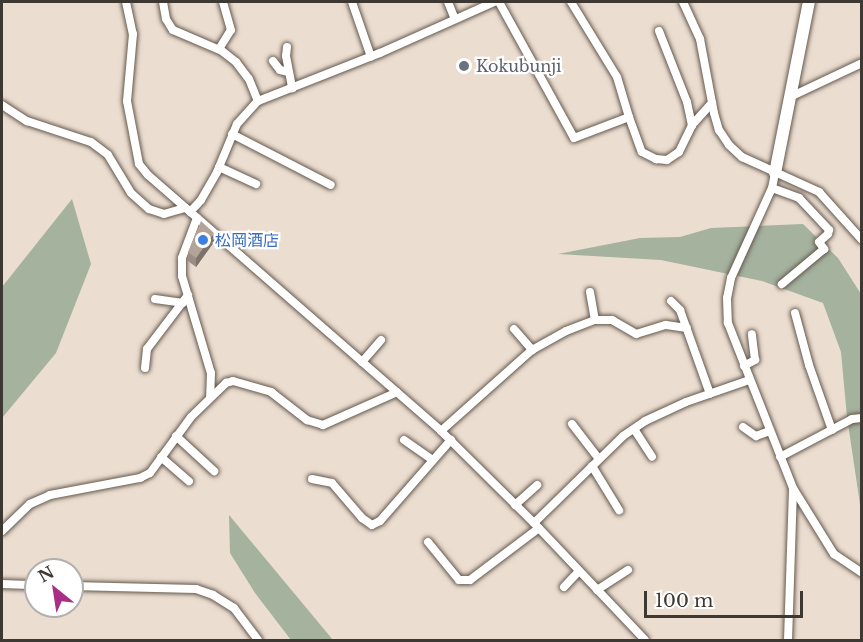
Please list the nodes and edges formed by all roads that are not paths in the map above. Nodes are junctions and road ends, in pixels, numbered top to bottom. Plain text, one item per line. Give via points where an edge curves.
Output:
1 (126, 2) edge
2 (163, 2) edge
3 (223, 2) edge
4 (352, 2) edge
5 (448, 2) edge
6 (494, 2) edge
7 (499, 2) edge
8 (571, 2) edge
9 (683, 2) edge
10 (809, 2) edge
11 (455, 19) junction
12 (659, 31) dead end
13 (287, 47) dead end
14 (219, 49) junction
15 (371, 57) junction
16 (273, 62) dead end
17 (861, 63) edge
18 (288, 72) junction
19 (292, 88) junction
20 (790, 96) junction
21 (258, 101) junction
22 (712, 103) junction
23 (2, 105) edge
24 (629, 117) junction
25 (692, 125) junction
26 (232, 134) junction
27 (219, 167) junction
28 (775, 173) junction
29 (256, 184) dead end
30 (330, 185) dead end
31 (772, 188) junction
32 (191, 213) junction
33 (861, 240) edge
34 (782, 284) dead end
35 (590, 292) dead end
36 (155, 299) dead end
37 (185, 299) junction
38 (670, 301) dead end
39 (795, 313) dead end
40 (595, 320) junction
41 (687, 328) junction
42 (514, 329) dead end
43 (752, 334) dead end
44 (381, 340) dead end
45 (532, 350) junction
46 (362, 362) junction
47 (744, 366) junction
48 (145, 368) dead end
49 (749, 380) junction
50 (397, 392) junction
51 (710, 394) junction
52 (210, 398) junction
53 (861, 418) edge
54 (572, 424) dead end
55 (743, 427) dead end
56 (634, 429) junction
57 (832, 430) junction
58 (441, 431) junction
59 (770, 431) junction
60 (176, 436) junction
61 (404, 440) dead end
62 (450, 440) junction
63 (652, 456) dead end
64 (161, 457) junction
65 (780, 457) junction
66 (599, 459) junction
67 (433, 460) junction
68 (592, 466) junction
69 (213, 471) dead end
70 (312, 479) dead end
71 (189, 481) dead end
72 (537, 485) dead end
73 (793, 488) junction
74 (515, 505) junction
75 (618, 510) dead end
76 (536, 526) junction
77 (2, 531) edge
78 (428, 542) dead end
79 (628, 570) dead end
80 (579, 571) junction
81 (861, 573) edge
82 (2, 584) edge
83 (24, 585) edge
84 (84, 586) edge
85 (564, 586) dead end
86 (597, 590) junction
87 (258, 640) edge
88 (645, 640) edge
89 (788, 640) edge

1 - 32 street via 133,34 127,101 140,164
2 - 14 street via 173,30
3 - 14 street via 231,30
4 - 15 street
5 - 11 street
6 - 11 street
7 - 24 street via 574,138
8 - 24 street via 617,77
9 - 22 street via 700,39
10 - 20 street
11 - 15 street
12 - 25 street
13 - 18 street
14 - 21 street via 249,79
15 - 19 street
16 - 18 street
17 - 20 street
18 - 19 street
19 - 21 street
20 - 28 street
21 - 26 street
22 - 25 street
22 - 28 street via 719,130 729,145 742,157
23 - 32 street via 27,121 91,142 108,155 130,193 149,209 164,214
24 - 25 street via 642,153 656,159 667,160 679,152
26 - 27 street
26 - 30 street
27 - 29 street
27 - 32 street
28 - 31 street
28 - 33 street via 819,192
31 - 34 street via 799,198 829,230 819,242 824,249
31 - 47 street via 731,278 727,298 728,323
32 - 37 street via 182,258
32 - 46 street
35 - 40 street
36 - 37 street
37 - 48 street via 147,349
37 - 52 street via 211,373
38 - 41 street via 680,310
39 - 57 street
40 - 41 street via 612,320 636,334 666,325
40 - 45 street
41 - 51 street
42 - 45 street
43 - 47 street via 755,360
44 - 46 street
45 - 58 street
46 - 50 street
47 - 49 street
49 - 51 street
49 - 59 street
50 - 52 street via 323,424 307,420 271,392 233,381
50 - 58 street
51 - 56 street
52 - 60 street
53 - 57 street
54 - 66 street
55 - 59 street via 756,436
56 - 63 street
56 - 66 street
57 - 65 street
58 - 62 street
59 - 65 street
60 - 64 street
60 - 69 street
61 - 67 street
62 - 67 street
62 - 74 street
64 - 71 street
64 - 77 street via 141,478 50,495 30,504
65 - 73 street
66 - 68 street
67 - 70 street via 380,521 372,525 332,483
68 - 75 street
68 - 76 street
72 - 74 street
73 - 81 street via 834,554
73 - 89 street
74 - 76 street
76 - 78 street via 470,580 459,580
76 - 80 street
79 - 86 street
80 - 85 street
80 - 86 street
82 - 83 street
84 - 87 street via 196,589 234,608
86 - 88 street

